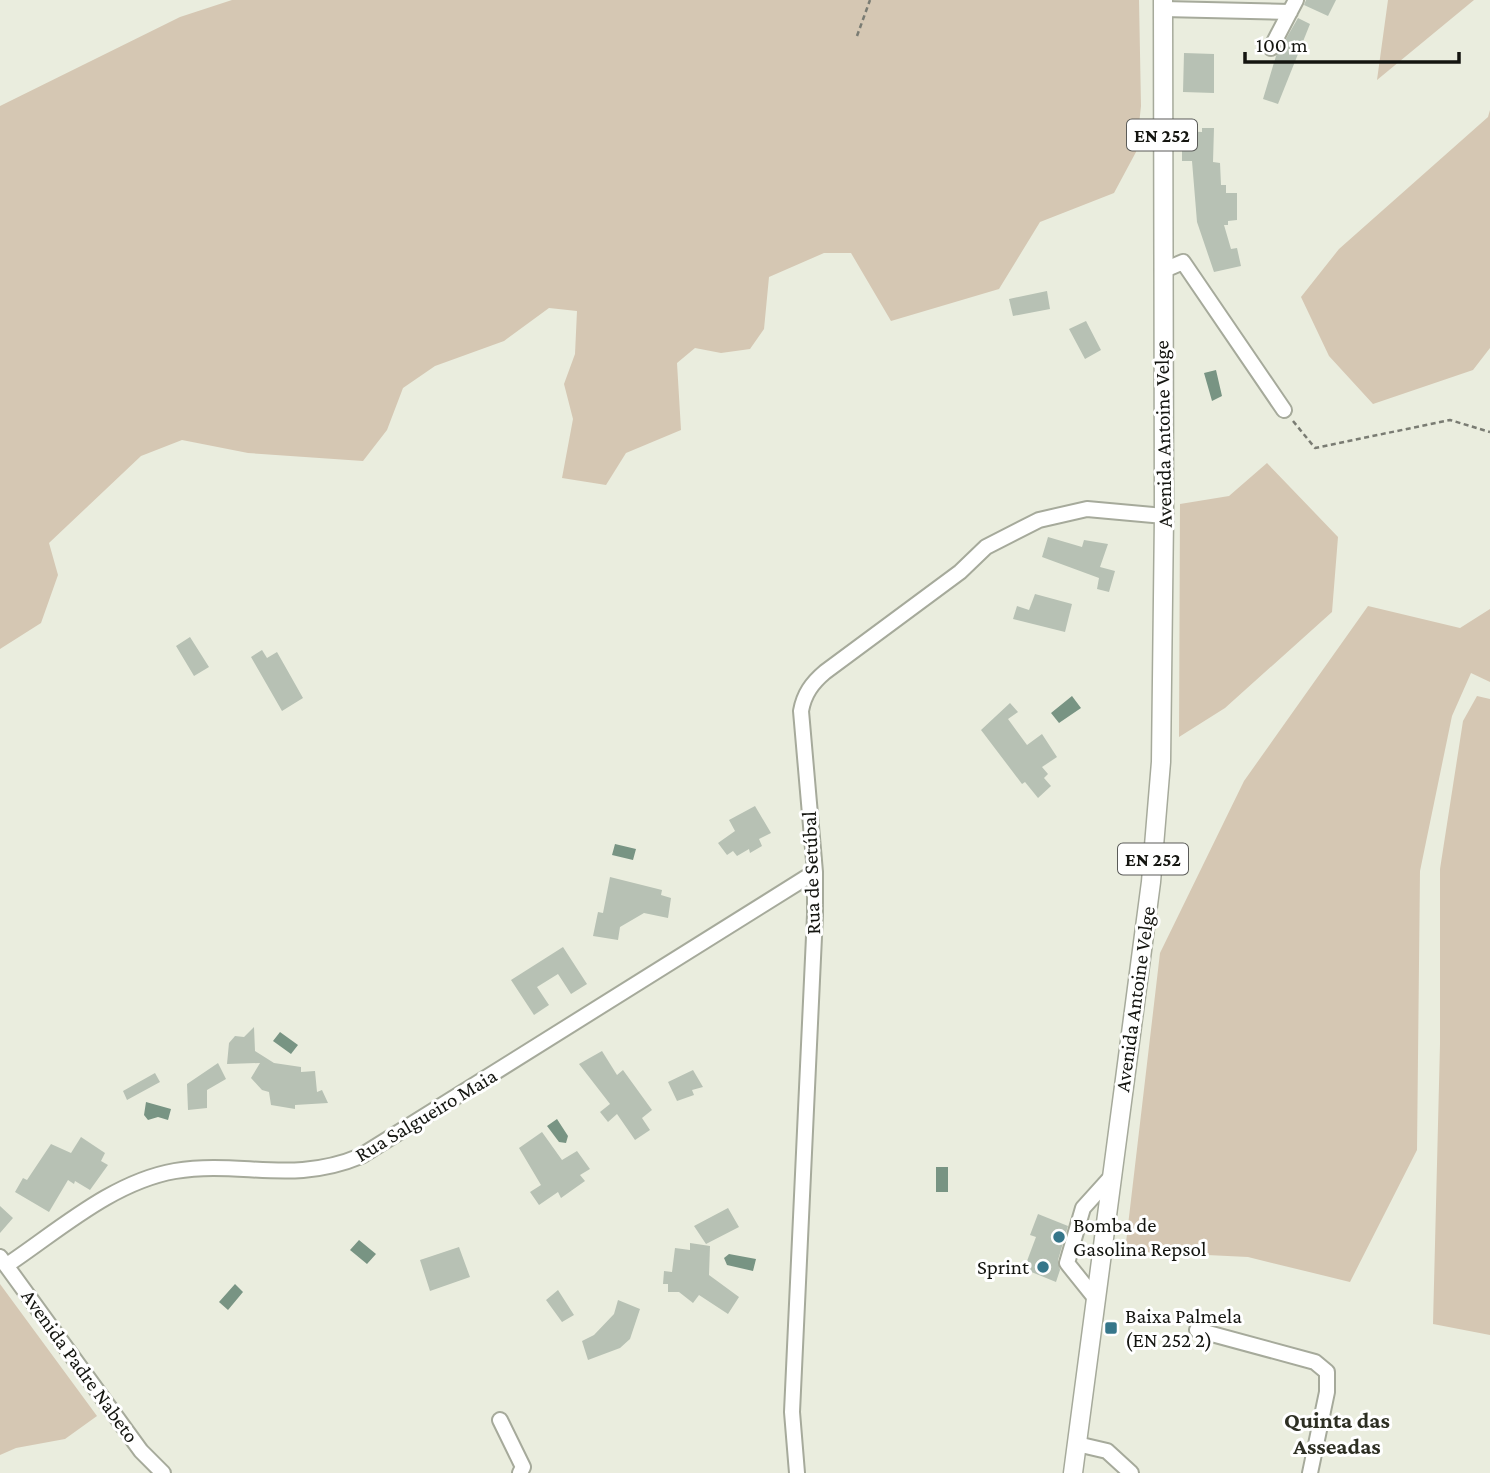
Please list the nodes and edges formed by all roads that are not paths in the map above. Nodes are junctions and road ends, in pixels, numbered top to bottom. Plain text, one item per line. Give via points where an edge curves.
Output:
1 (1163, 5) edge
2 (1293, 6) edge
3 (1271, 48) dead end
4 (1162, 271) junction
5 (1284, 410) road end
6 (1164, 516) junction
7 (815, 872) junction
8 (1111, 1177) junction
9 (3, 1261) edge
10 (1096, 1298) junction
11 (1197, 1330) dead end
12 (500, 1420) dead end
13 (1077, 1444) junction
14 (148, 1459) junction
15 (141, 1473) edge
16 (163, 1473) edge
17 (520, 1473) edge
18 (797, 1473) edge
19 (1074, 1473) edge
20 (1131, 1473) edge
21 (1310, 1473) edge

1 - 2 street
1 - 4 main road, EN 252
2 - 3 street
4 - 5 street via 1183,262
4 - 6 main road, Avenida Antoine Velge / EN 252
6 - 7 street, Rua de Setúbal via 1087,509 1040,520 986,547 960,572 814,682 801,711
6 - 8 main road, Avenida Antoine Velge / EN 252 via 1160,776 1151,882
7 - 9 street, Rua Salgueiro Maia via 361,1156 302,1172 189,1169 155,1175 113,1194
7 - 18 street, Rua de Setúbal via 792,1412
8 - 10 main road, Avenida Antoine Velge / EN 252
8 - 10 street via 1083,1208 1068,1263
9 - 14 street, Avenida Padre Nabeto
10 - 13 main road, Avenida Antoine Velge / EN 252
11 - 21 street via 1315,1362 1327,1372
12 - 17 street via 523,1466
13 - 19 main road, Avenida Antoine Velge / EN 252
13 - 20 street via 1107,1451
14 - 15 street
14 - 16 street, Avenida Padre Nabeto

